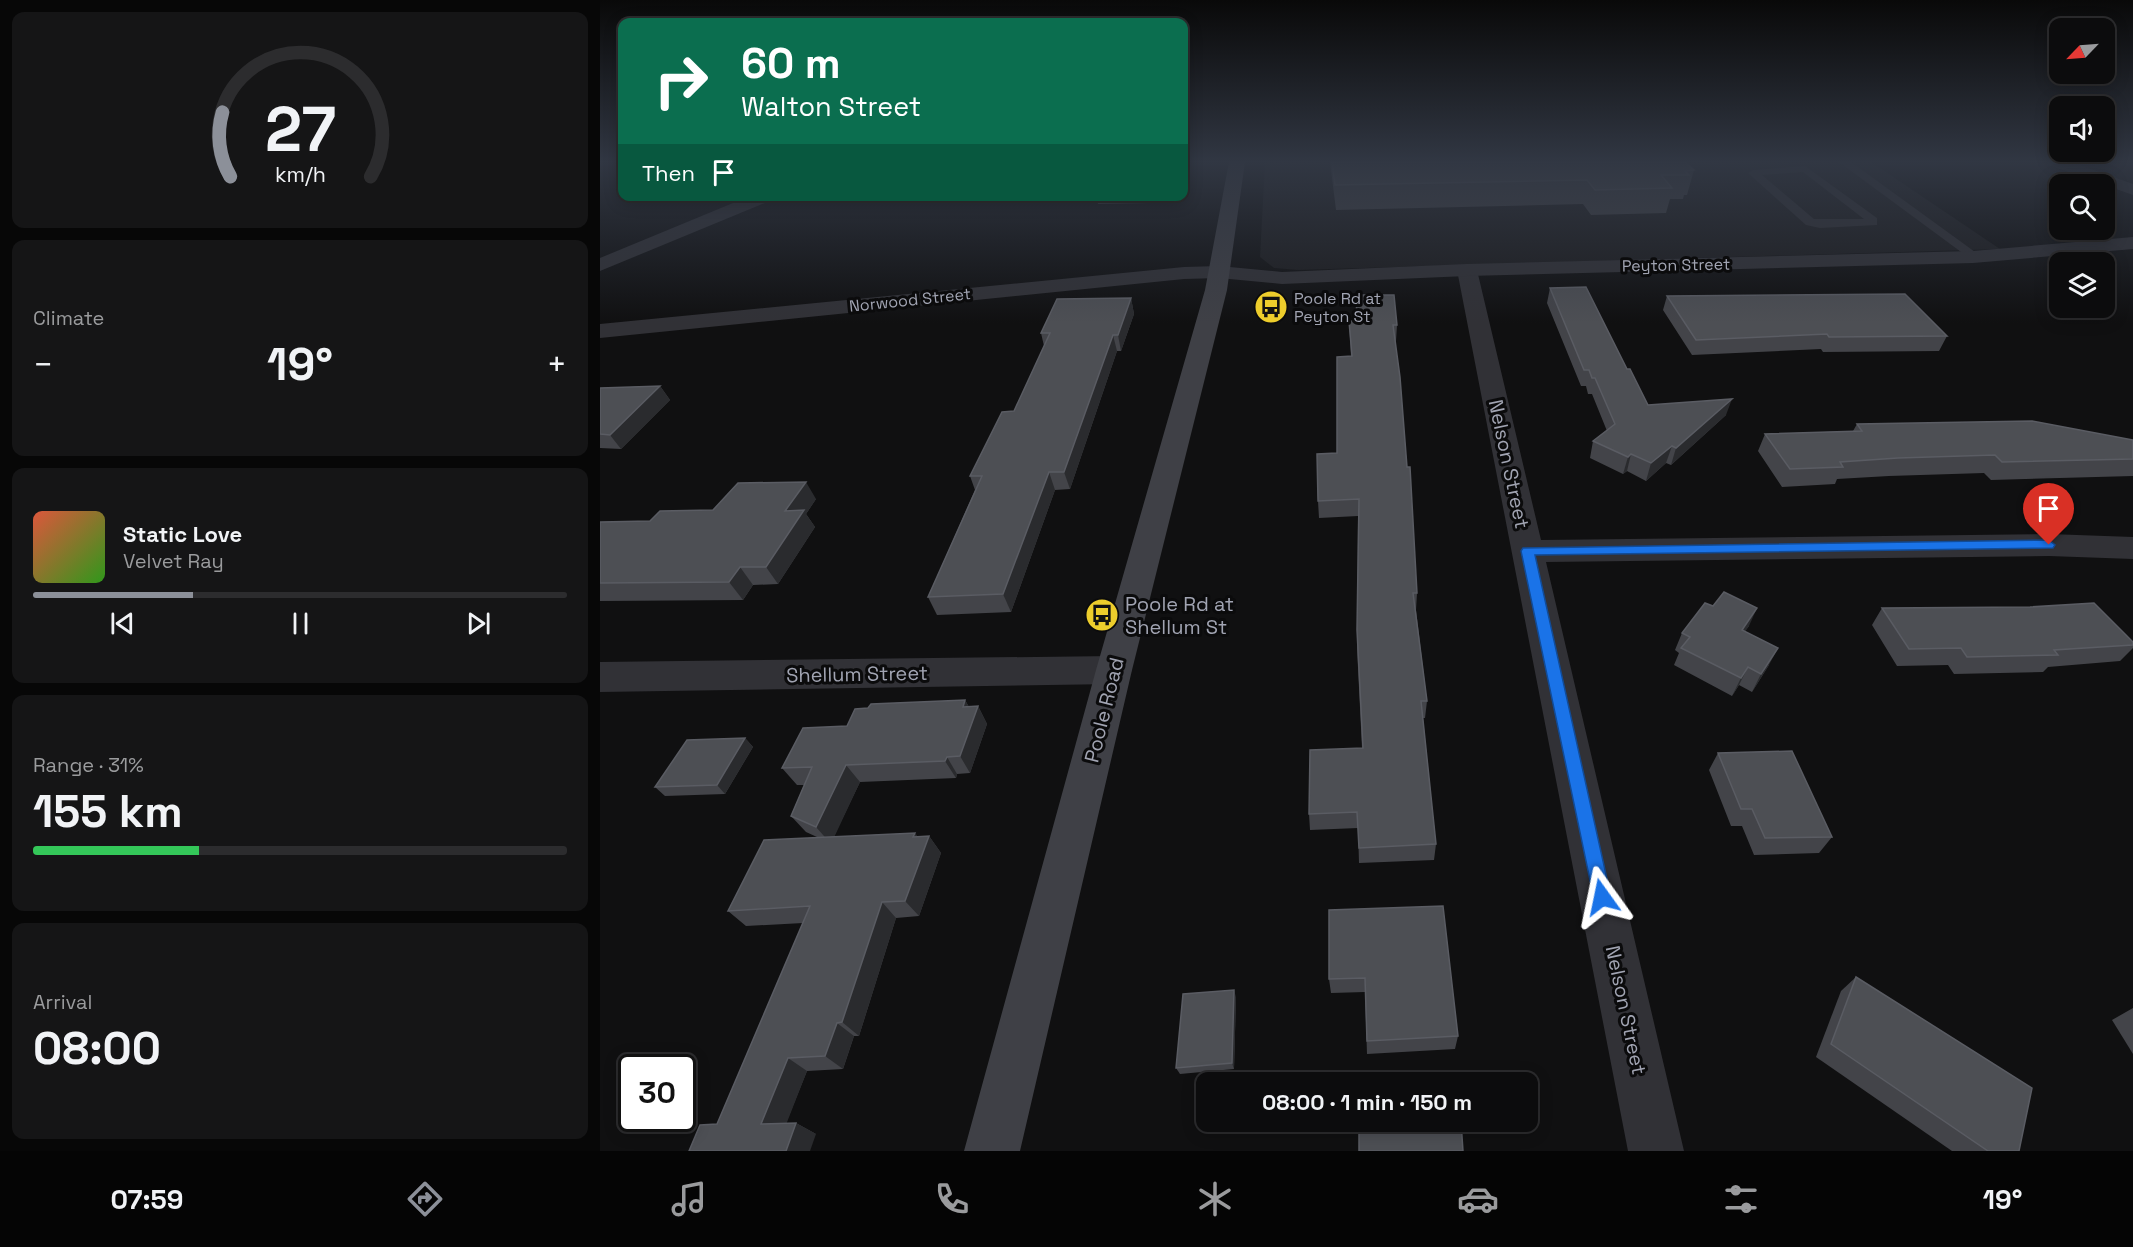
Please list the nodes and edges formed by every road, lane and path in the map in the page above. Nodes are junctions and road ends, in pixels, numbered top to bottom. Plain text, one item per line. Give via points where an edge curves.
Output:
1 (719, 216) edge
2 (1228, 216) edge
3 (1803, 216) edge
4 (1864, 216) edge
5 (1919, 216) edge
6 (2133, 243) edge
7 (1976, 257) junction
8 (600, 265) edge
9 (1467, 270) junction
10 (1219, 272) junction
11 (600, 331) edge
12 (2133, 548) edge
13 (1527, 551) junction
14 (1114, 670) junction
15 (600, 677) edge
16 (992, 1151) edge
17 (1656, 1151) edge

1 - 8 street
2 - 10 main road, Poole Road
3 - 4 lane via 1820,224 1872,222
5 - 7 lane
6 - 7 street, Peyton Street
7 - 9 street, Peyton Street
9 - 10 street, Peyton Street via 1282,278
9 - 13 street, Nelson Street
10 - 11 street, Norwood Street
10 - 14 main road, Poole Road
12 - 13 street via 2049,545
13 - 17 street, Nelson Street
14 - 15 street, Shellum Street
14 - 16 main road, Poole Road

